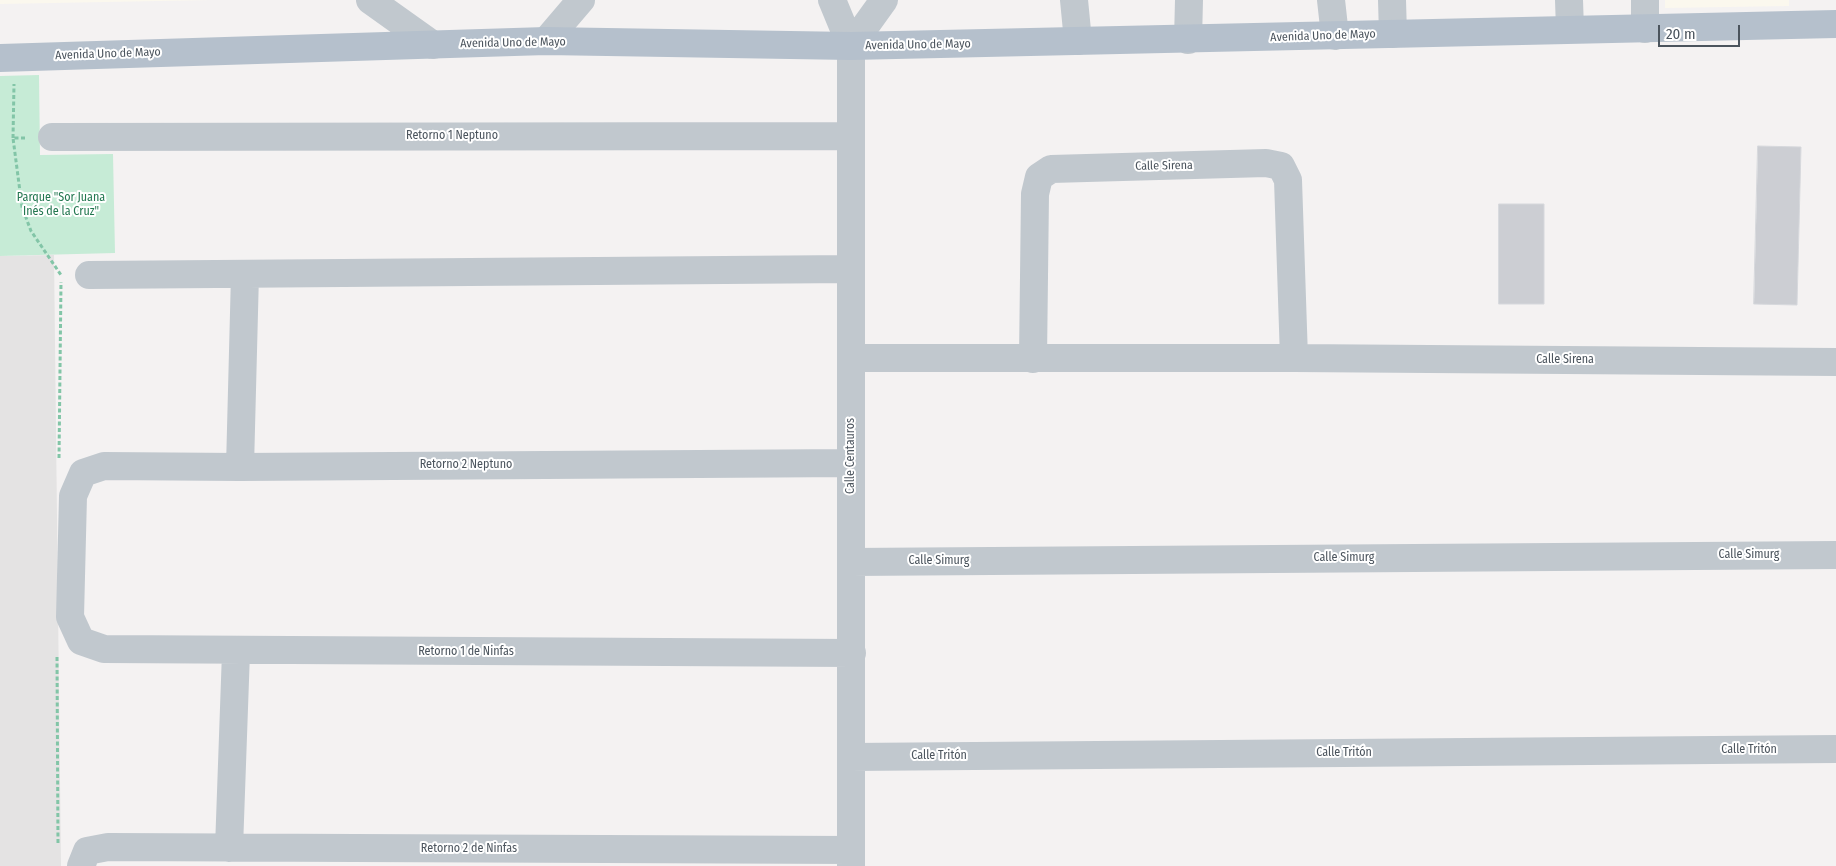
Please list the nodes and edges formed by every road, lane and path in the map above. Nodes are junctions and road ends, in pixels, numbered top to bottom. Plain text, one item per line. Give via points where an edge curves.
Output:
1 (370, 0) edge
2 (582, 0) edge
3 (832, 0) edge
4 (884, 0) edge
5 (1074, 0) edge
6 (1189, 0) edge
7 (1331, 0) edge
8 (1392, 0) edge
9 (1569, 0) edge
10 (1645, 0) edge
11 (1836, 24) edge
12 (1570, 29) junction
13 (1645, 29) junction
14 (1393, 34) junction
15 (1335, 36) junction
16 (1188, 40) junction
17 (546, 41) junction
18 (1078, 41) junction
19 (433, 44) junction
20 (850, 46) junction
21 (7, 58) edge
22 (851, 136) junction
23 (52, 137) dead end
24 (13, 138) dead end
25 (851, 269) junction
26 (245, 274) junction
27 (88, 276) dead end
28 (851, 358) junction
29 (1294, 358) junction
30 (1033, 359) junction
31 (1836, 362) edge
32 (851, 463) junction
33 (240, 467) junction
34 (1836, 555) edge
35 (851, 562) junction
36 (81, 641) joint
37 (236, 652) junction
38 (852, 653) junction
39 (1836, 749) edge
40 (851, 756) junction
41 (229, 848) junction
42 (851, 858) edge
43 (84, 859) edge

1 - 19 street
2 - 17 street
3 - 20 street
4 - 20 street
5 - 18 street
6 - 16 street
7 - 15 street
8 - 14 street
9 - 12 street
10 - 13 street
11 - 13 main road, Avenida Uno de Mayo
12 - 13 main road, Avenida Uno de Mayo
12 - 14 main road, Avenida Uno de Mayo
14 - 15 main road, Avenida Uno de Mayo
15 - 16 main road, Avenida Uno de Mayo
16 - 18 main road, Avenida Uno de Mayo
17 - 19 main road, Avenida Uno de Mayo
17 - 20 main road, Avenida Uno de Mayo
18 - 20 main road, Avenida Uno de Mayo
19 - 21 main road, Avenida Uno de Mayo
20 - 22 street, Calle Centauros
21 - 24 path
22 - 23 street, Retorno 1 Neptuno
22 - 25 street, Calle Centauros
25 - 26 street
25 - 28 street, Calle Centauros
26 - 27 street
26 - 33 street
28 - 30 street, Calle Sirena
28 - 32 street, Calle Centauros
29 - 30 street, Calle Sirena
29 - 30 street, Calle Sirena via 1288,180 1281,166 1266,163 1051,169 1039,177 1035,194
29 - 31 street, Calle Sirena
32 - 33 street, Retorno 2 Neptuno
32 - 35 street, Calle Centauros
33 - 36 street, Retorno 2 Neptuno via 104,466 83,473 73,496 70,617
34 - 35 street, Calle Simurg
35 - 38 street, Calle Centauros
36 - 37 street, Retorno 1 de Ninfas via 104,649
37 - 38 street, Retorno 1 de Ninfas
37 - 41 street
38 - 40 street, Calle Centauros
39 - 40 street, Calle Tritón
40 - 42 street, Calle Centauros
41 - 42 street, Retorno 2 de Ninfas
41 - 43 street, Retorno 2 de Ninfas via 108,847

